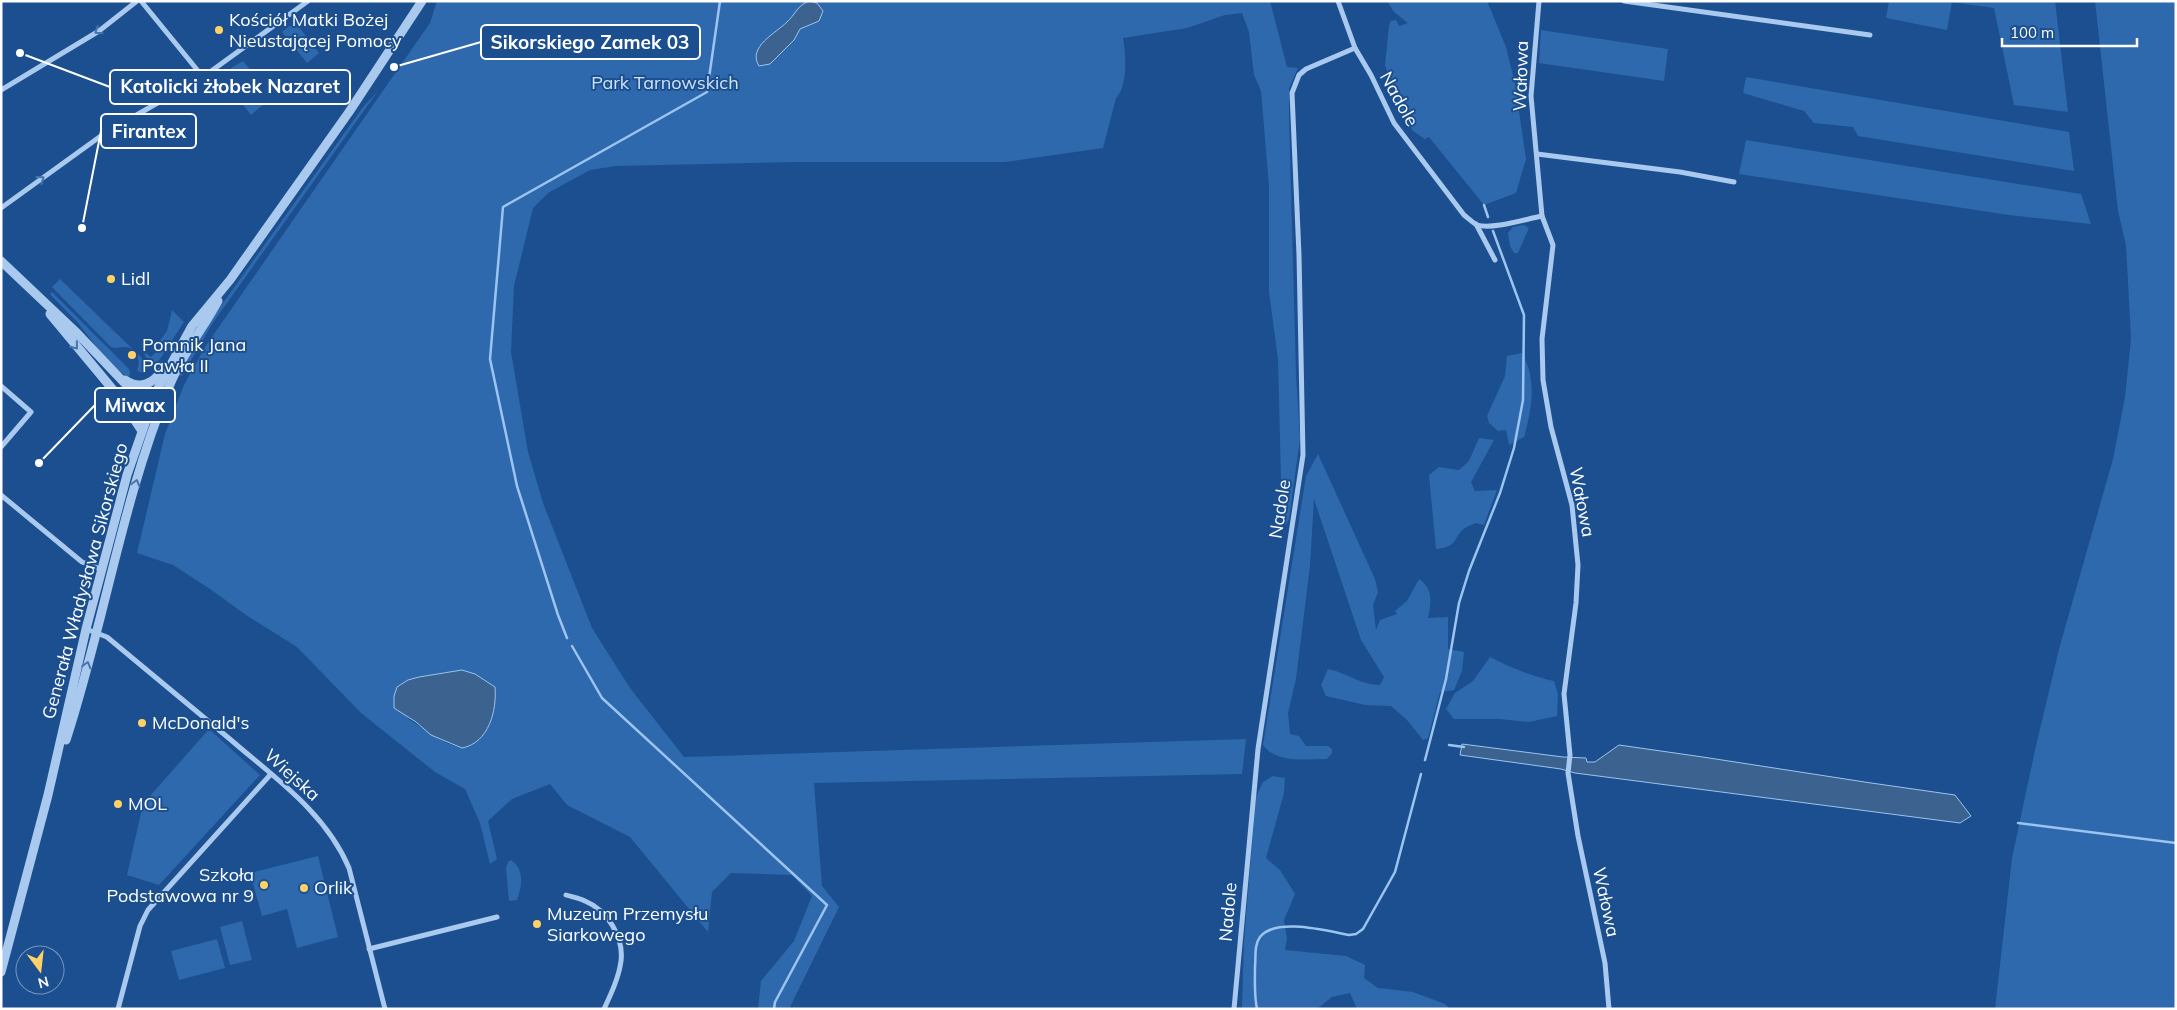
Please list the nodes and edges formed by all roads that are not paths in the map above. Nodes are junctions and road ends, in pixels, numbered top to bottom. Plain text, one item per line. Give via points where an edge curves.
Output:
1 (137, 1) edge
2 (141, 1) edge
3 (308, 1) edge
4 (422, 1) edge
5 (1338, 1) edge
6 (1539, 1) edge
7 (1624, 1) edge
8 (1870, 36) dead end
9 (1355, 48) junction
10 (203, 77) junction
11 (1, 90) edge
12 (1537, 154) junction
13 (1734, 182) dead end
14 (1, 208) edge
15 (1542, 216) junction
16 (1476, 224) junction
17 (1495, 260) dead end
18 (1, 261) edge
19 (230, 280) junction
20 (35, 294) junction
21 (180, 346) junction
22 (116, 374) junction
23 (1, 386) edge
24 (119, 397) junction
25 (151, 415) junction
26 (142, 431) junction
27 (1, 448) edge
28 (1, 496) edge
29 (103, 570) junction
30 (86, 629) junction
31 (96, 633) junction
32 (271, 774) junction
33 (48, 795) junction
34 (566, 895) dead end
35 (497, 917) dead end
36 (370, 949) junction
37 (1, 972) edge
38 (118, 1009) edge
39 (385, 1009) edge
40 (604, 1009) edge
41 (1234, 1009) edge
42 (1609, 1009) edge

1 -> 11 street via 100,31
2 - 10 street
3 - 10 street
4 - 19 street, Generała Władysława Sikorskiego via 360,97
5 - 9 street, Nadole
6 - 12 street, Wałowa via 1531,96
7 - 8 street
9 - 16 street, Nadole via 1394,123 1464,215
9 - 41 street, Nadole via 1306,69 1299,75 1292,93 1303,455 1258,749
14 -> 10 street via 105,133
12 - 13 street
12 - 15 street, Wałowa
15 - 16 street via 1501,224
15 - 42 street, Wałowa via 1553,245 1542,339 1543,380 1551,427 1572,504 1578,564 1564,694 1570,755 1568,773 1605,963
16 - 17 street, Nadole
18 - 20 street
19 - 21 street, Generała Władysława Sikorskiego via 192,326
19 - 25 street, Generała Władysława Sikorskiego
20 - 22 street
20 -> 24 street
21 - 22 street via 154,381 145,385 134,385
21 - 25 street, Generała Władysława Sikorskiego via 156,392
22 - 25 street
23 - 27 street via 31,412
24 - 25 street via 141,414
24 - 26 street
25 - 26 street, Generała Władysława Sikorskiego
31 -> 25 street, Generała Władysława Sikorskiego
26 - 29 street, Generała Władysława Sikorskiego via 127,475
28 - 29 street via 82,562
29 - 30 street, Generała Władysława Sikorskiego
30 - 31 street, Wiejska
30 - 33 street, Generała Władysława Sikorskiego
31 - 32 street, Wiejska via 108,637
33 -> 31 street, Generała Władysława Sikorskiego
32 - 36 street, Wiejska via 311,810 342,852
32 - 38 street via 148,910 140,926
33 - 37 street, Generała Władysława Sikorskiego
34 - 40 street via 600,910 621,943 621,961
35 - 36 street
36 - 39 street, Wiejska

